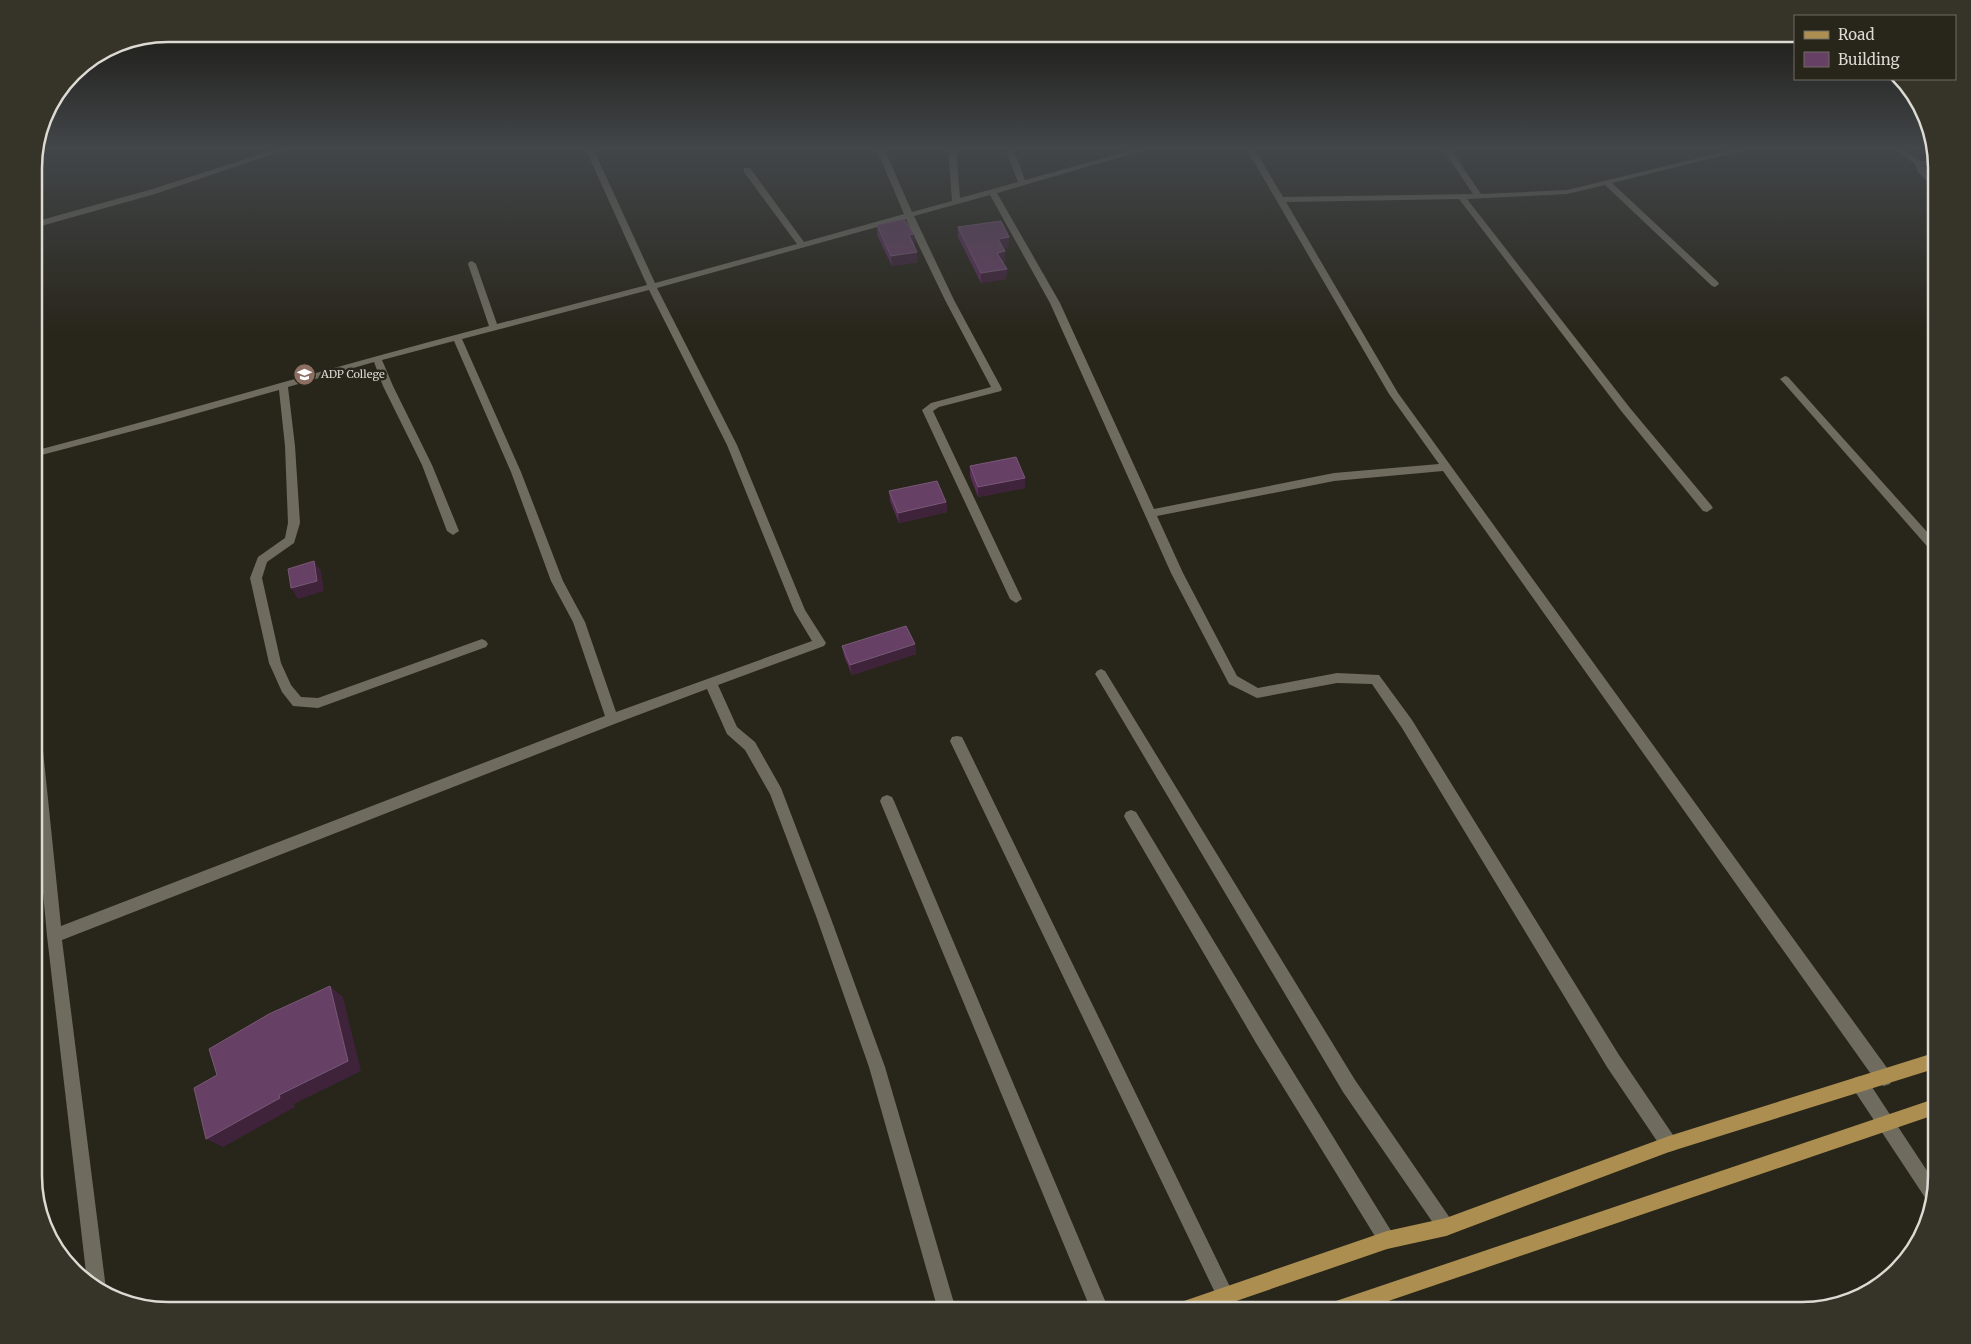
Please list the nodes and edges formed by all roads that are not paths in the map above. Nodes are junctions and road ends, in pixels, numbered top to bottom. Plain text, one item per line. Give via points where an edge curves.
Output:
1 (87, 211) edge
2 (618, 211) edge
3 (777, 211) edge
4 (907, 211) edge
5 (920, 211) edge
6 (1003, 211) edge
7 (1287, 211) edge
8 (1472, 211) edge
9 (1637, 211) edge
10 (908, 214) junction
11 (43, 223) edge
12 (802, 245) junction
13 (472, 264) dead end
14 (1715, 284) dead end
15 (652, 286) junction
16 (494, 328) junction
17 (457, 338) junction
18 (377, 358) junction
19 (1785, 379) dead end
20 (283, 385) junction
21 (43, 452) edge
22 (1446, 467) junction
23 (1707, 508) dead end
24 (1150, 514) junction
25 (453, 531) dead end
26 (1928, 540) edge
27 (1016, 599) dead end
28 (482, 644) dead end
29 (1101, 674) dead end
30 (710, 683) junction
31 (612, 719) junction
32 (957, 741) dead end
33 (886, 801) dead end
34 (1131, 816) dead end
35 (43, 818) edge
36 (54, 936) junction
37 (1928, 1063) edge
38 (1884, 1078) junction
39 (1860, 1084) junction
40 (1928, 1109) edge
41 (1886, 1123) junction
42 (1669, 1144) junction
43 (1927, 1187) edge
44 (1446, 1227) junction
45 (1387, 1240) junction
46 (96, 1278) edge
47 (1226, 1297) junction
48 (945, 1302) edge
49 (1097, 1302) edge
50 (1210, 1302) edge
51 (1360, 1302) edge

1 - 11 street
2 - 15 street
3 - 12 street
4 - 10 street
5 - 10 street
6 - 24 street via 1054,303
7 - 22 street via 1394,394
8 - 23 street via 1626,410
9 - 14 street
10 - 12 street
10 - 27 street via 997,389 927,410
12 - 15 street
13 - 16 street
15 - 16 street
15 - 30 street via 732,445 800,611 820,643
16 - 17 street
17 - 18 street
17 - 31 street via 516,472 557,581 579,622
18 - 20 street
18 - 25 street via 427,465
19 - 26 street
20 - 21 street
20 - 28 street via 294,524 290,540 262,560 256,578 275,663 286,688 298,702 318,703
22 - 24 street via 1334,477
22 - 38 street
24 - 42 street via 1232,680 1257,693 1338,678 1375,679 1407,724 1613,1061
29 - 44 street via 1348,1086
30 - 31 street
30 - 48 street via 732,730 750,746 776,792 877,1067
31 - 36 street
32 - 47 street
33 - 49 street
34 - 45 street
35 - 36 street
36 - 46 street
37 - 38 main road
38 - 39 main road
39 - 41 street
39 - 42 main road
40 - 41 main road
41 - 43 street
41 - 51 main road
42 - 44 main road
44 - 45 main road
45 - 47 main road
47 - 50 main road

